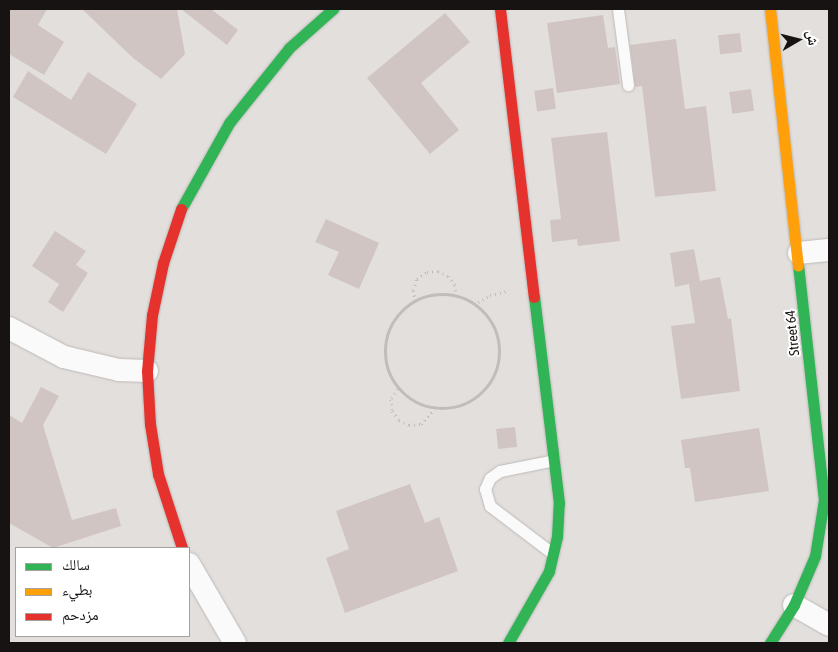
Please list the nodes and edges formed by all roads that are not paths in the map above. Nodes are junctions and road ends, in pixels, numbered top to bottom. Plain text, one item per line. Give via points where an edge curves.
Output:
1 (311, 9) edge
2 (333, 9) edge
3 (500, 9) edge
4 (618, 9) edge
5 (770, 9) edge
6 (320, 19) junction
7 (628, 85) dead end
8 (829, 250) edge
9 (799, 253) junction
10 (9, 328) edge
11 (147, 371) junction
12 (554, 460) junction
13 (182, 547) edge
14 (554, 554) junction
15 (190, 566) edge
16 (794, 605) junction
17 (829, 625) edge
18 (230, 641) edge
19 (508, 643) edge
20 (770, 643) edge

1 - 6 lane
2 - 6 street
3 - 12 street
4 - 7 lane
5 - 9 street, Street 64
6 - 11 street via 257,84 196,179 180,212 163,263 152,315
8 - 9 street
9 - 16 street, Street 64 via 824,500 815,556
10 - 11 street via 64,357 110,369
11 - 13 street via 158,474
12 - 14 street via 559,520
12 - 14 lane via 500,472 490,478 485,489 490,506
14 - 19 street via 542,587
15 - 18 street
16 - 17 street
16 - 20 street, Street 64

